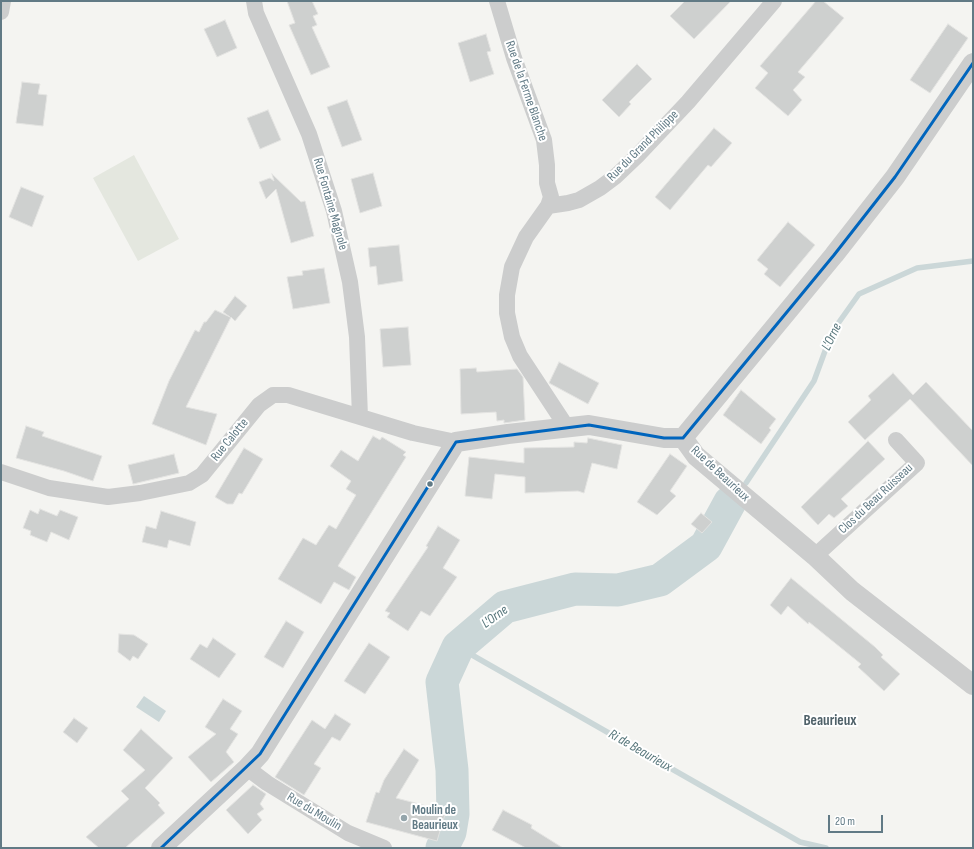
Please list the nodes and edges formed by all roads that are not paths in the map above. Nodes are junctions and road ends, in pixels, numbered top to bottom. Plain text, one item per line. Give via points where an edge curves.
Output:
1 (3, 1) edge
2 (254, 1) edge
3 (497, 1) edge
4 (774, 1) edge
5 (1, 12) edge
6 (973, 63) edge
7 (548, 206) junction
8 (360, 417) junction
9 (566, 426) junction
10 (684, 438) junction
11 (896, 440) dead end
12 (456, 442) junction
13 (1, 472) edge
14 (815, 556) junction
15 (973, 685) edge
16 (247, 768) junction
17 (161, 848) edge
18 (384, 848) edge

1 - 5 street
2 - 8 street, Rue Fontaine Magnole via 256,13 309,134 334,211 350,282 357,337
3 - 7 street, Rue de la Ferme Blanche via 514,58 544,140 547,183 551,197
4 - 7 street, Rue du Grand Philippe via 688,102 616,176 579,200
6 - 10 street via 890,183
7 - 9 street via 526,237 512,267 506,295 507,313 512,337 520,356
8 - 12 street, Rue Calotte via 413,433
8 - 13 street, Rue Calotte via 288,395 273,395 258,405 202,475 189,483 140,493 108,497 77,494 49,488
9 - 10 street, Rue de Beaurieux via 589,425 664,438
9 - 12 street, Rue de Beaurieux
10 - 14 street, Rue de Beaurieux via 696,456
11 - 14 street, Clos du Beau Ruisseau via 916,463
12 - 16 street via 264,747
14 - 15 street, Rue de Beaurieux via 852,591
16 - 17 street
16 - 18 street, Rue du Moulin via 348,833

